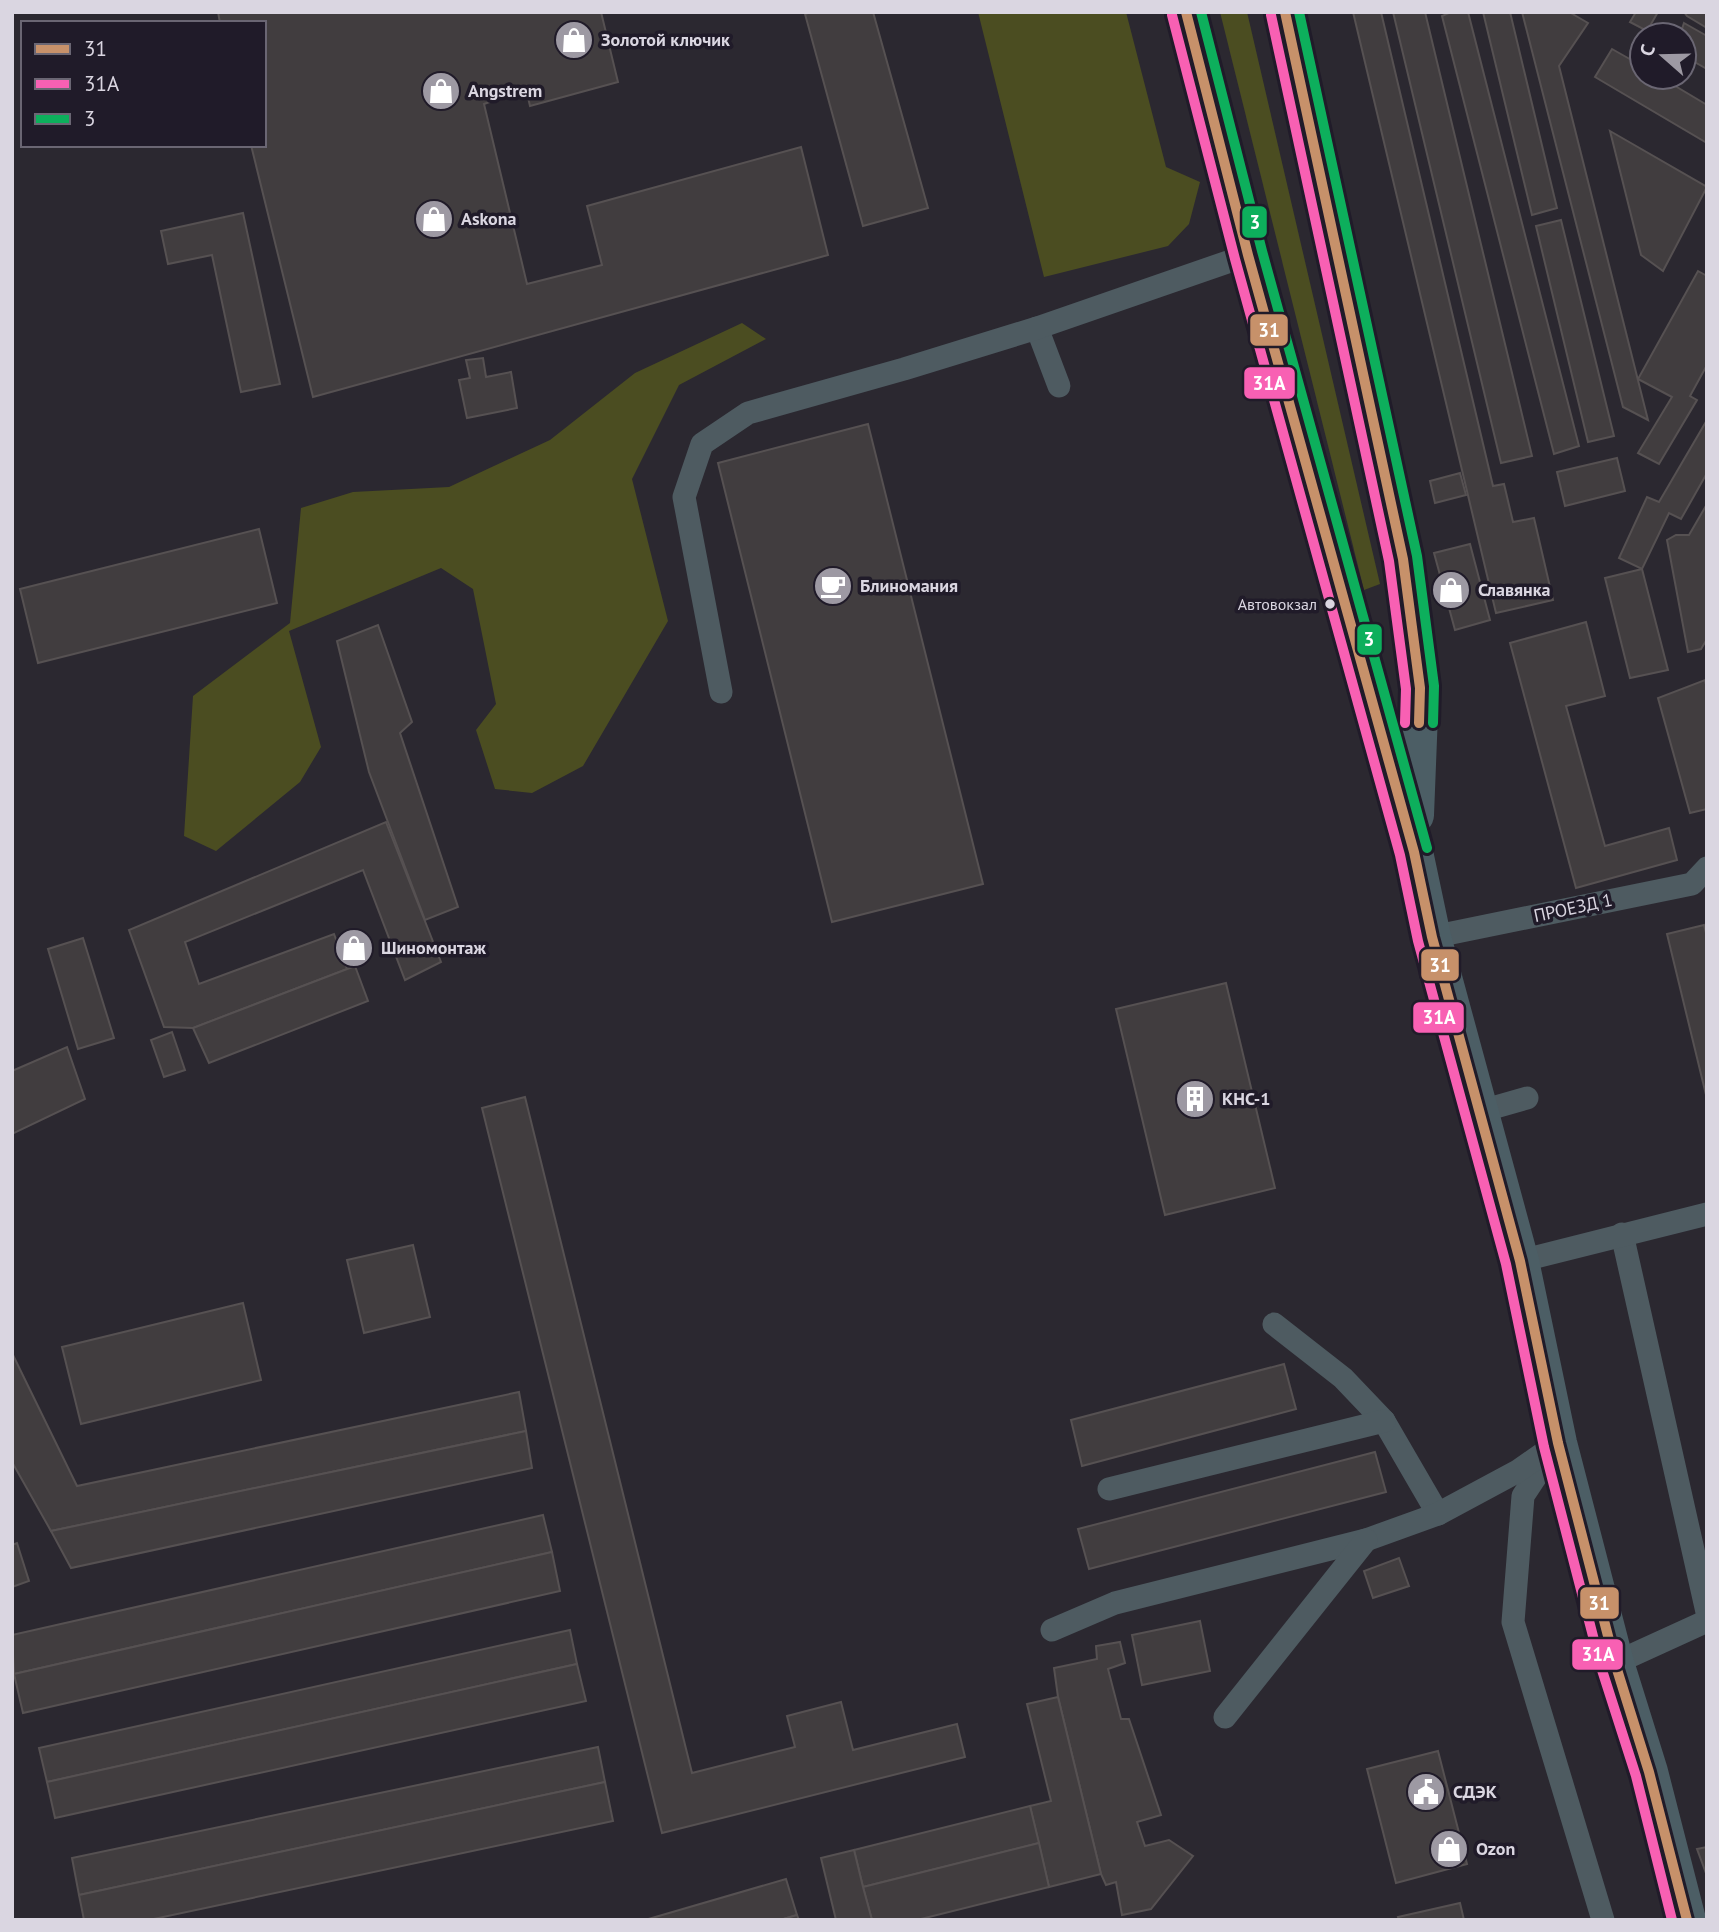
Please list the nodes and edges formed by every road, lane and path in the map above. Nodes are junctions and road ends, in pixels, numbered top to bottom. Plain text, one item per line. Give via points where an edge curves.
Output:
1 (1186, 12) edge
2 (1285, 12) edge
3 (1248, 255) junction
4 (1037, 328) junction
5 (1059, 386) dead end
6 (721, 692) dead end
7 (1414, 852) junction
8 (1707, 868) edge
9 (1432, 937) junction
10 (1527, 1098) dead end
11 (1478, 1112) junction
12 (1707, 1213) edge
13 (1622, 1234) junction
14 (1520, 1261) junction
15 (1275, 1324) dead end
16 (1384, 1421) junction
17 (1558, 1443) junction
18 (1109, 1489) dead end
19 (1438, 1514) junction
20 (1366, 1540) junction
21 (1707, 1612) edge
22 (1707, 1621) edge
23 (1052, 1630) dead end
24 (1615, 1662) junction
25 (1225, 1717) dead end
26 (1603, 1920) edge
27 (1687, 1920) edge

1 - 3 main road
2 - 7 main road via 1403,559 1420,688
3 - 4 lane
3 - 7 main road
4 - 5 lane
4 - 6 lane via 748,413 702,444 684,497
7 - 9 main road
8 - 9 lane, ПРОЕЗД 1 via 1692,884
9 - 11 main road
10 - 11 lane
11 - 14 main road
12 - 13 lane
13 - 14 lane
13 - 21 lane
14 - 17 main road
15 - 16 lane via 1343,1378
16 - 18 lane
16 - 19 lane
17 - 19 lane via 1518,1471
17 - 24 main road
17 - 26 lane via 1524,1496 1513,1622
19 - 20 lane
20 - 23 lane via 1115,1603
20 - 25 lane
22 - 24 lane
24 - 27 main road

